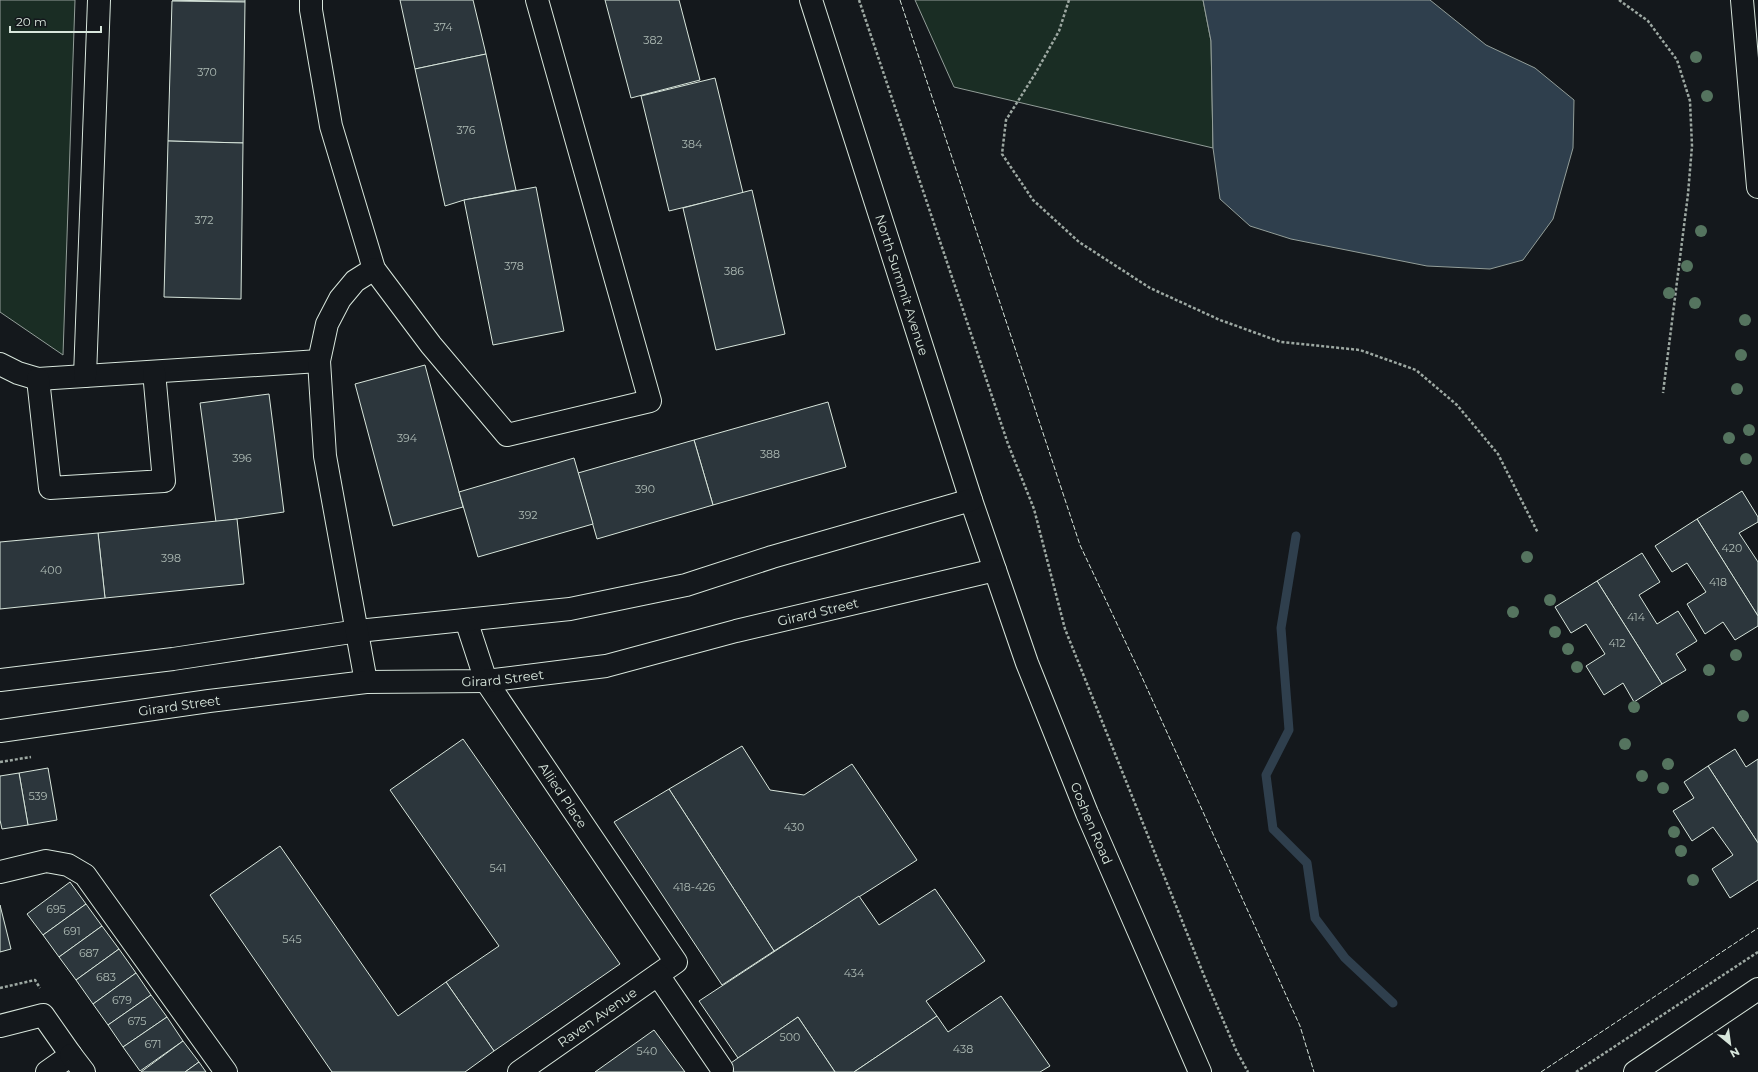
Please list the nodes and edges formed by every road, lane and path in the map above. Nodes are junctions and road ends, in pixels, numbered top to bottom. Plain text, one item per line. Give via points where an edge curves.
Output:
1 (99, 0) edge
2 (311, 0) edge
3 (537, 0) edge
4 (810, 0) edge
5 (859, 0) edge
6 (1069, 0) edge
7 (1619, 0) edge
8 (1742, 0) edge
9 (1758, 187) edge
10 (374, 268) junction
11 (319, 361) junction
12 (0, 364) edge
13 (154, 372) junction
14 (85, 376) junction
15 (38, 380) junction
16 (1663, 393) dead end
17 (971, 500) junction
18 (1538, 533) dead end
19 (995, 570) junction
20 (466, 620) junction
21 (358, 631) junction
22 (0, 680) edge
23 (486, 681) junction
24 (366, 682) junction
25 (0, 731) edge
26 (31, 757) dead end
27 (0, 762) edge
28 (0, 872) edge
29 (1758, 952) edge
30 (676, 962) joint
31 (658, 975) junction
32 (1758, 989) edge
33 (0, 1026) edge
34 (71, 1055) junction
35 (722, 1069) dead end
36 (47, 1072) edge
37 (84, 1072) edge
38 (226, 1072) edge
39 (519, 1072) edge
40 (1200, 1072) edge
41 (1248, 1072) edge
42 (1576, 1072) edge
43 (1635, 1072) edge

1 - 14 street
2 - 10 street via 310,10 331,126
3 - 10 street via 650,401 507,435 431,345
4 - 17 street, North Summit Avenue
5 - 41 path via 998,414 1034,509 1066,630 1205,978
6 - 18 path via 1059,31 1006,120 1002,154 1033,200 1079,242 1150,288 1220,320 1281,342 1360,350 1416,370 1458,405 1498,454
7 - 16 path via 1648,21 1677,60 1690,101 1692,146 1688,194
8 - 9 street
10 - 11 street via 355,281 340,299 327,324
11 - 13 street
11 - 21 street via 325,456
12 - 15 street
13 - 14 street
13 - 15 street via 164,481 50,488
14 - 15 street
17 - 19 street, North Summit Avenue
17 - 20 street via 772,557 686,585 570,609
19 - 23 street, Girard Street via 736,631 606,666
19 - 40 street, Goshen Road via 1027,663 1087,813
20 - 21 street
20 - 23 street, Allied Place
21 - 22 street via 173,659
21 - 24 street
23 - 24 street, Girard Street
23 - 30 street, Allied Place
24 - 25 street, Girard Street via 208,701
26 - 27 path
28 - 38 street via 46,861 68,865 85,875
29 - 42 path
30 - 31 street, Raven Avenue
31 - 35 street
31 - 39 street, Raven Avenue
32 - 43 street
33 - 34 street via 43,1015
34 - 36 street
34 - 37 street

